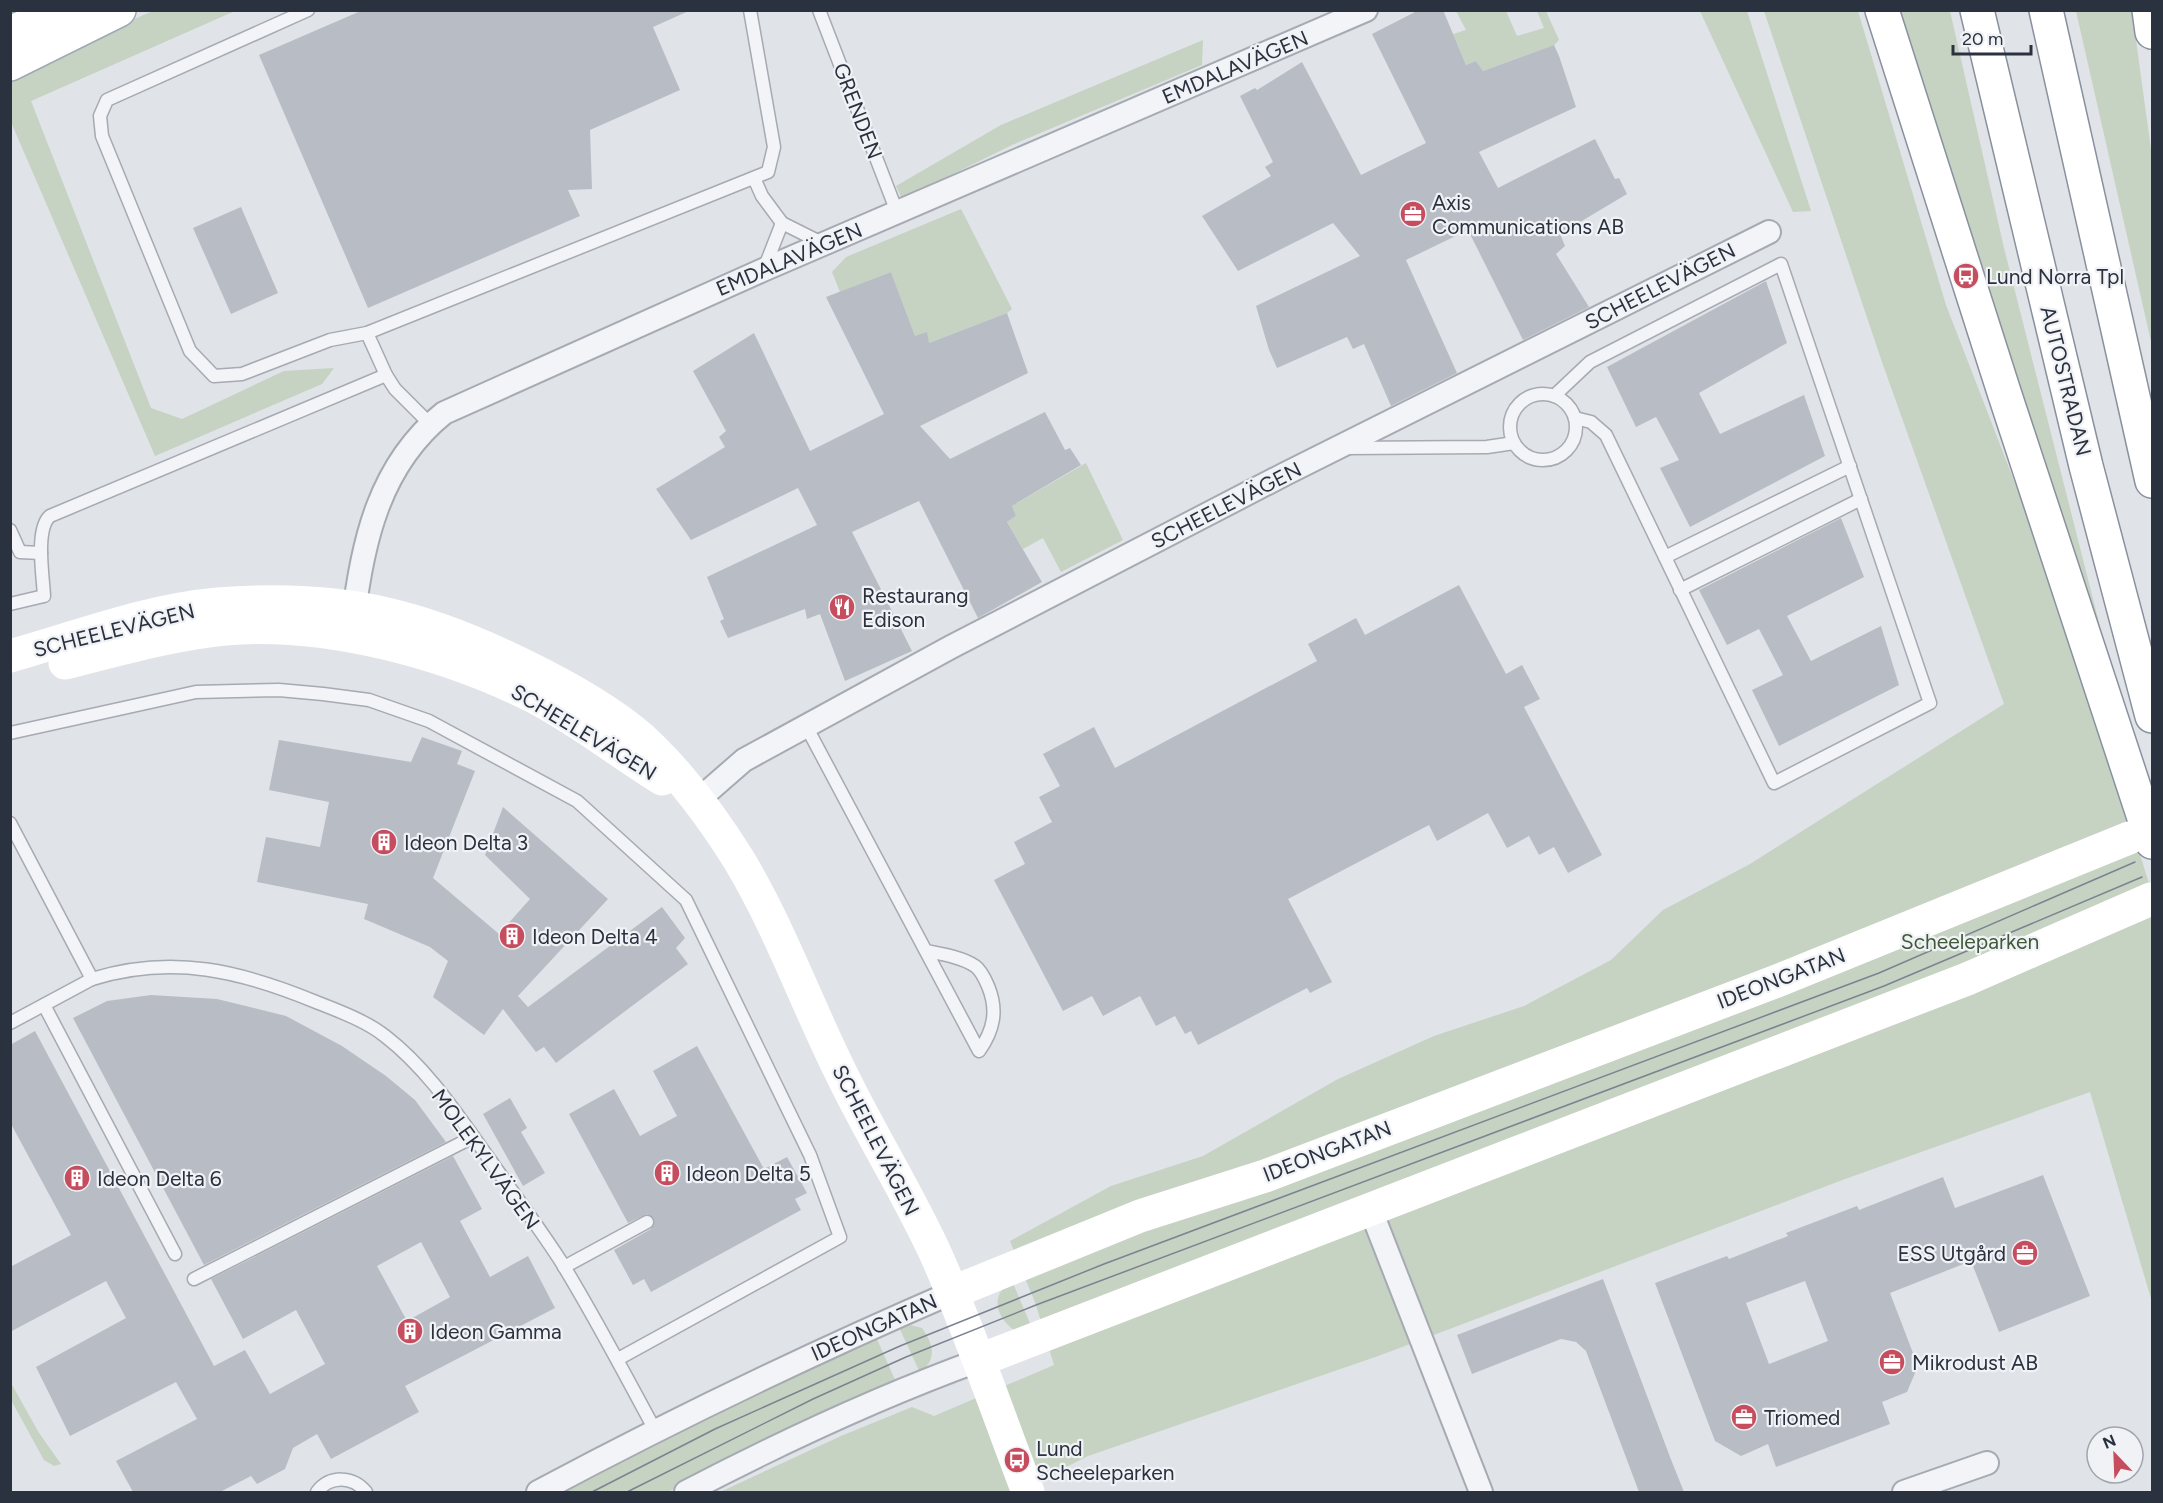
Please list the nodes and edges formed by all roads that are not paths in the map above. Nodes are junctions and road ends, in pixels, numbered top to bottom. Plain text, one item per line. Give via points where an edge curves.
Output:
1 (63, 10) edge
2 (119, 10) edge
3 (308, 10) edge
4 (750, 10) edge
5 (819, 10) edge
6 (1366, 10) edge
7 (1882, 10) edge
8 (1977, 10) edge
9 (2046, 10) edge
10 (2149, 10) edge
11 (2152, 32) edge
12 (10, 33) edge
13 (10, 64) edge
14 (754, 178) junction
15 (897, 212) junction
16 (782, 223) junction
17 (1769, 232) dead end
18 (824, 244) junction
19 (763, 270) junction
20 (367, 333) junction
21 (386, 375) junction
22 (1554, 396) junction
23 (1575, 418) junction
24 (430, 424) junction
25 (1514, 443) junction
26 (1338, 448) junction
27 (1850, 466) junction
28 (2152, 481) edge
29 (1861, 499) junction
30 (10, 530) edge
31 (41, 553) junction
32 (1665, 557) junction
33 (1680, 590) junction
34 (10, 604) edge
35 (353, 622) junction
36 (10, 656) edge
37 (10, 677) edge
38 (2152, 716) edge
39 (806, 726) junction
40 (10, 733) edge
41 (697, 801) junction
42 (10, 823) edge
43 (2141, 840) edge
44 (2151, 899) edge
45 (926, 951) junction
46 (92, 979) junction
47 (44, 1005) junction
48 (10, 1023) edge
49 (473, 1137) junction
50 (1370, 1208) junction
51 (647, 1222) dead end
52 (175, 1254) dead end
53 (564, 1267) junction
54 (194, 1280) dead end
55 (951, 1293) junction
56 (618, 1359) junction
57 (980, 1360) junction
58 (655, 1430) junction
59 (1987, 1463) dead end
60 (317, 1492) edge
61 (366, 1492) edge
62 (538, 1492) edge
63 (687, 1492) edge
64 (1028, 1492) edge
65 (1481, 1492) edge
66 (1904, 1492) edge

1 - 12 main road
2 - 13 main road
3 - 20 lane via 107,100 100,116 102,136 190,351 214,376 242,374 330,340
4 - 14 lane via 774,147 768,172
5 - 15 lane, GRENDEN
6 - 15 street, EMDALAVÄGEN
7 - 43 main road
8 - 38 main road, AUTOSTRADAN via 2086,466
9 - 28 main road
10 - 11 main road
14 - 16 lane
14 - 20 lane
15 - 18 street, EMDALAVÄGEN
16 - 18 lane
16 - 19 lane
17 - 26 street, SCHEELEVÄGEN
18 - 19 street, EMDALAVÄGEN
19 - 24 street, EMDALAVÄGEN via 460,404
20 - 21 lane
21 - 24 lane
21 - 31 lane via 50,516 44,526
22 - 23 lane via 1564,401
22 - 25 lane via 1543,394 1522,402 1511,421
22 - 27 lane via 1590,362 1781,264
23 - 25 lane via 1574,439 1561,455 1540,460
23 - 32 lane via 1592,422 1605,435
24 - 35 street, EMDALAVÄGEN via 404,452 388,478 372,526
25 - 26 lane via 1487,447
26 - 39 street, SCHEELEVÄGEN
27 - 29 lane
27 - 32 lane
29 - 33 lane
29 - 33 lane via 1930,703 1774,783
30 - 31 lane via 20,552
31 - 34 lane via 44,596
32 - 33 lane
35 - 36 main road, SCHEELEVÄGEN via 295,601 215,605 158,615
35 - 37 main road, SCHEELEVÄGEN via 292,630 202,632
35 - 41 main road, SCHEELEVÄGEN via 537,699
39 - 41 street, SCHEELEVÄGEN via 744,760
39 - 45 lane
40 - 56 lane via 196,692 279,690 369,700 429,721 577,801 686,900 810,1155 840,1237
41 - 55 main road, SCHEELEVÄGEN via 752,884 844,1080 931,1245
42 - 46 lane
43 - 55 main road, IDEONGATAN via 1265,1176 1140,1216
44 - 50 main road via 1967,979
45 - 45 lane via 931,961 979,1051 994,1020 994,1000 983,975 976,966
46 - 47 lane, MOLEKYLVÄGEN
46 - 49 lane, MOLEKYLVÄGEN via 139,968 217,970 267,982 325,1006 384,1034 437,1089
47 - 48 lane, MOLEKYLVÄGEN
47 - 52 lane
49 - 53 lane, MOLEKYLVÄGEN
49 - 54 lane
50 - 57 main road
50 - 65 street
51 - 53 lane
53 - 56 lane, MOLEKYLVÄGEN
55 - 57 main road, SCHEELEVÄGEN
55 - 58 street, IDEONGATAN via 816,1352
56 - 58 lane, MOLEKYLVÄGEN
57 - 63 street via 821,1424
57 - 64 main road, SCHEELEVÄGEN
58 - 62 street, IDEONGATAN
59 - 66 street
60 - 61 lane via 327,1483 345,1480

